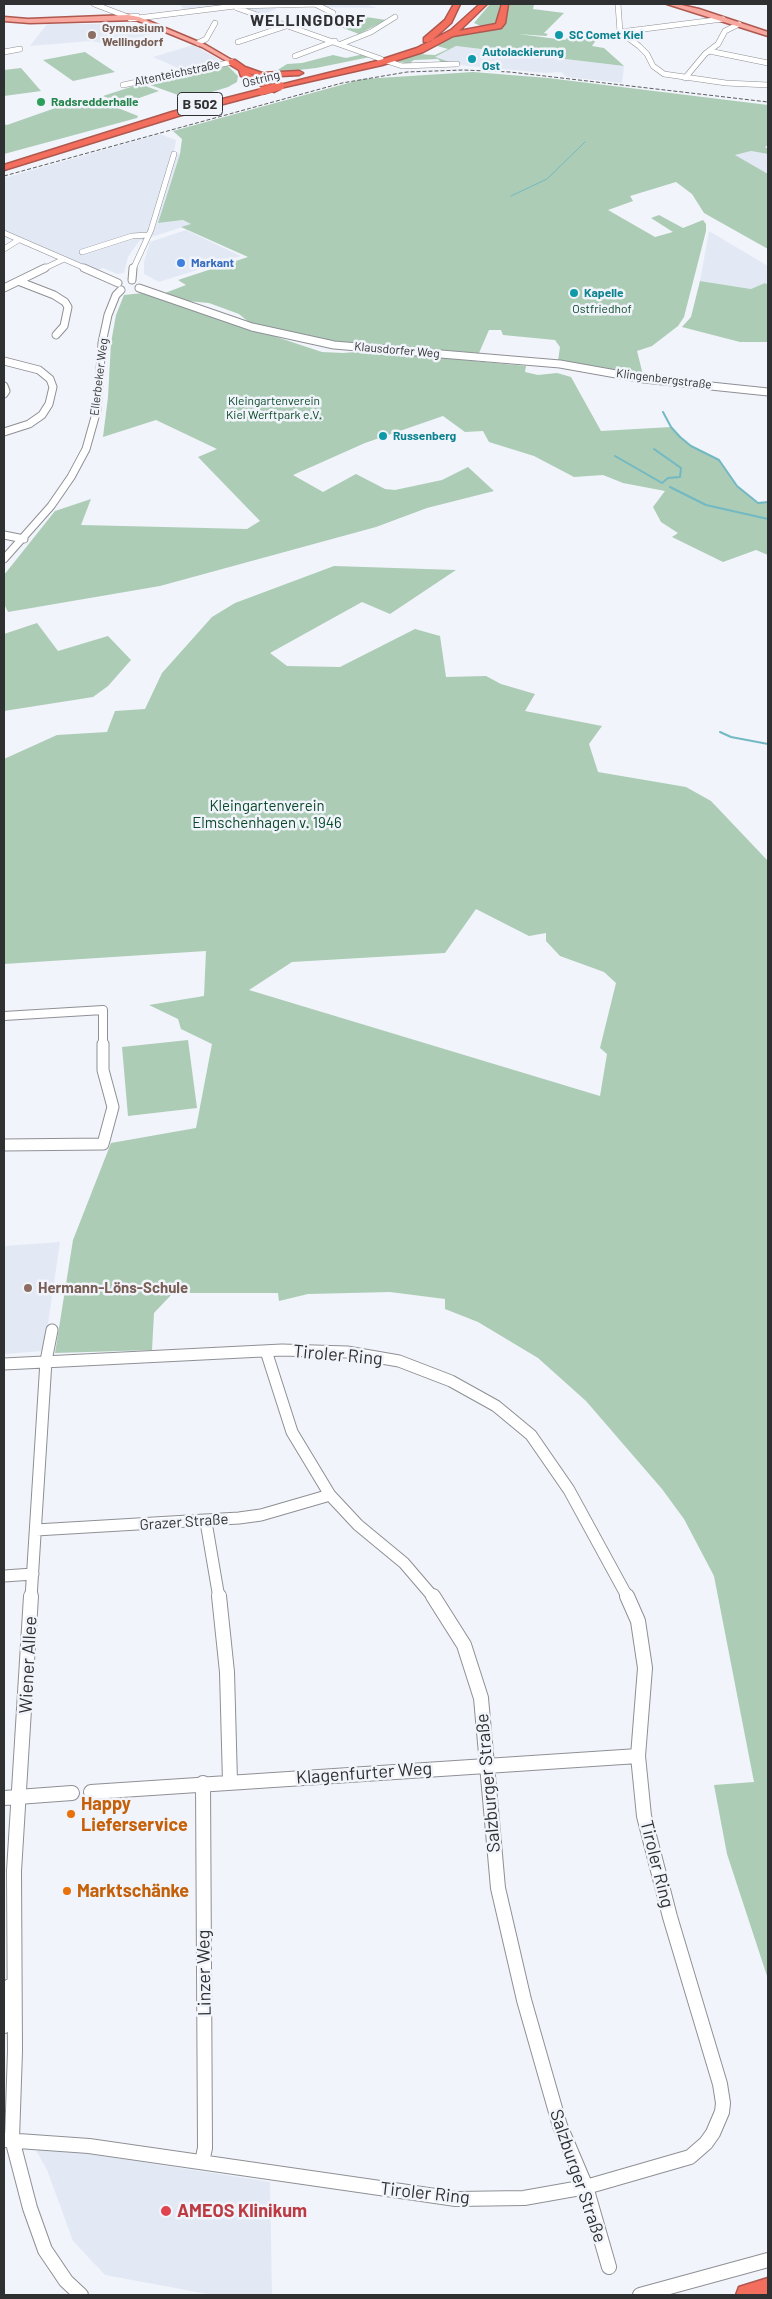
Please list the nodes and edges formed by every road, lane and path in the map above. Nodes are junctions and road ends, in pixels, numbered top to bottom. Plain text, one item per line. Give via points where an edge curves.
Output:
1 (94, 4) edge
2 (315, 4) edge
3 (320, 4) edge
4 (457, 4) edge
5 (476, 4) edge
6 (484, 4) edge
7 (505, 4) edge
8 (618, 4) edge
9 (670, 4) edge
10 (234, 5) edge
11 (114, 6) dead end
12 (106, 8) junction
13 (333, 13) dead end
14 (158, 16) junction
15 (473, 16) junction
16 (395, 17) dead end
17 (129, 18) junction
18 (137, 18) junction
19 (4, 19) edge
20 (723, 19) junction
21 (215, 23) dead end
22 (739, 24) junction
23 (150, 25) junction
24 (286, 26) junction
25 (495, 27) junction
26 (620, 32) junction
27 (768, 34) edge
28 (442, 40) junction
29 (334, 41) junction
30 (238, 42) dead end
31 (198, 43) junction
32 (341, 44) junction
33 (418, 46) junction
34 (20, 49) dead end
35 (709, 51) junction
36 (4, 52) edge
37 (295, 56) dead end
38 (380, 61) junction
39 (232, 62) junction
40 (768, 63) edge
41 (457, 64) dead end
42 (311, 71) junction
43 (246, 72) junction
44 (685, 78) junction
45 (266, 81) junction
46 (123, 85) dead end
47 (768, 85) edge
48 (278, 87) junction
49 (259, 88) junction
50 (211, 95) dead end
51 (158, 119) junction
52 (142, 120) junction
53 (73, 143) junction
54 (174, 154) dead end
55 (4, 166) edge
56 (4, 233) edge
57 (148, 235) junction
58 (17, 240) junction
59 (4, 249) edge
60 (82, 252) dead end
61 (62, 260) junction
62 (132, 280) junction
63 (18, 281) junction
64 (118, 283) junction
65 (4, 288) edge
66 (139, 288) junction
67 (121, 290) junction
68 (56, 335) dead end
69 (4, 361) edge
70 (560, 364) joint
71 (4, 386) edge
72 (768, 392) edge
73 (4, 394) edge
74 (4, 432) edge
75 (4, 535) edge
76 (24, 539) junction
77 (4, 559) edge
78 (4, 1016) edge
79 (4, 1145) edge
80 (52, 1330) dead end
81 (266, 1351) junction
82 (46, 1361) junction
83 (4, 1364) edge
84 (330, 1495) junction
85 (206, 1522) junction
86 (36, 1530) junction
87 (33, 1574) junction
88 (4, 1576) edge
89 (638, 1756) junction
90 (487, 1764) junction
91 (230, 1782) junction
92 (203, 1783) junction
93 (91, 1792) dead end
94 (72, 1793) dead end
95 (20, 1797) junction
96 (4, 1798) edge
97 (9, 1871) edge
98 (13, 1968) junction
99 (4, 2026) edge
100 (8, 2140) edge
101 (202, 2162) junction
102 (586, 2187) junction
103 (768, 2260) edge
104 (609, 2267) dead end
105 (768, 2289) edge
106 (81, 2295) edge
107 (640, 2295) edge
108 (747, 2295) edge

1 - 12 street
2 - 3 street
2 - 10 street
2 - 13 street
4 - 33 highway via 448,21
5 - 33 highway via 456,25
6 - 15 highway
7 - 25 highway via 501,23
8 - 26 street
9 - 20 main road
10 - 14 street
10 - 24 street
11 - 12 street
12 - 17 street
14 - 17 street
14 - 18 street
14 - 23 street via 148,21
15 - 25 highway via 474,25
15 - 28 highway
16 - 32 street via 371,32
17 - 18 main road
17 - 19 main road via 74,22
17 - 23 main road
18 - 23 main road
20 - 22 main road
20 - 26 street
21 - 31 street, Altenteichstraße via 206,40
22 - 27 main road
22 - 35 street via 725,31 718,44
23 - 31 main road
24 - 29 street
24 - 30 street
25 - 28 highway via 462,31
26 - 44 street via 645,52 660,72
28 - 38 highway
29 - 32 street
29 - 37 street
31 - 39 main road
32 - 38 street
33 - 38 highway
34 - 36 street
35 - 40 street
35 - 44 street
38 - 41 street via 402,66
38 - 42 highway
38 - 48 highway via 317,83
39 - 43 highway
39 - 46 street, Altenteichstraße
42 - 43 highway via 274,76
42 - 45 highway
43 - 45 highway
43 - 49 highway
43 - 49 highway via 242,85
44 - 47 street
45 - 48 highway
45 - 49 highway
48 - 49 highway, Ostring / B 502, bridge
48 - 51 highway via 231,104
49 - 51 highway, Ostring / B 502
49 - 52 highway, Ostring / B 502
50 - 52 highway
51 - 53 highway, Ostring / B 502
52 - 53 highway, Ostring / B 502
53 - 55 highway
54 - 57 street
56 - 58 street
57 - 60 street via 132,236
57 - 62 street via 134,264
58 - 59 street
58 - 61 street
61 - 63 street
61 - 64 street
62 - 64 street
62 - 66 street, Klausdorfer Weg via 140,283
63 - 65 street
63 - 68 street via 65,302 68,307 64,326
64 - 67 street via 116,287
66 - 67 street, Klausdorfer Weg
66 - 70 street, Klausdorfer Weg via 252,327 334,345
67 - 76 street, Ellerbeker Weg via 108,315 102,343 97,410 86,449 61,492
69 - 74 street via 39,370 50,379 52,387 49,404 42,415 29,424
70 - 72 street, Klingenbergstraße via 644,379
71 - 73 street
75 - 76 street
76 - 77 street, Ellerbeker Weg
78 - 79 street via 103,1010 103,1070 113,1106 103,1144
80 - 82 street, Wiener Allee
81 - 82 street, Tiroler Ring
81 - 84 street, Salzburger Straße via 292,1432
81 - 89 street, Tiroler Ring via 321,1350 399,1361 470,1391 496,1406 531,1435 569,1490 638,1621 645,1668
82 - 83 street, Tiroler Ring
82 - 86 street, Wiener Allee
84 - 85 street, Grazer Straße via 261,1515
84 - 90 street, Salzburger Straße via 404,1563 446,1614 464,1645 478,1684
85 - 86 street, Grazer Straße
85 - 91 street via 223,1623
86 - 87 street, Wiener Allee
87 - 88 street
87 - 95 street, Wiener Allee
89 - 90 street, Klagenfurter Weg
89 - 102 street, Tiroler Ring via 646,1826 720,2084 722,2112 713,2133 690,2157
90 - 91 street, Klagenfurter Weg
90 - 102 street, Salzburger Straße via 497,1883 524,2000 560,2126
91 - 92 street, Klagenfurter Weg
92 - 93 street, Klagenfurter Weg
92 - 101 street, Linzer Weg via 206,2148
94 - 95 street
95 - 96 street
95 - 97 street, Wiener Allee
97 - 98 street, Wiener Allee
98 - 99 street, Wiener Allee
98 - 100 street, Wiener Allee via 15,2050
100 - 101 street, Tiroler Ring via 89,2146
100 - 106 street, Wiener Allee via 45,2250 66,2281
101 - 102 street, Tiroler Ring via 456,2199 524,2198
102 - 104 street, Salzburger Straße
103 - 107 street
105 - 108 highway

